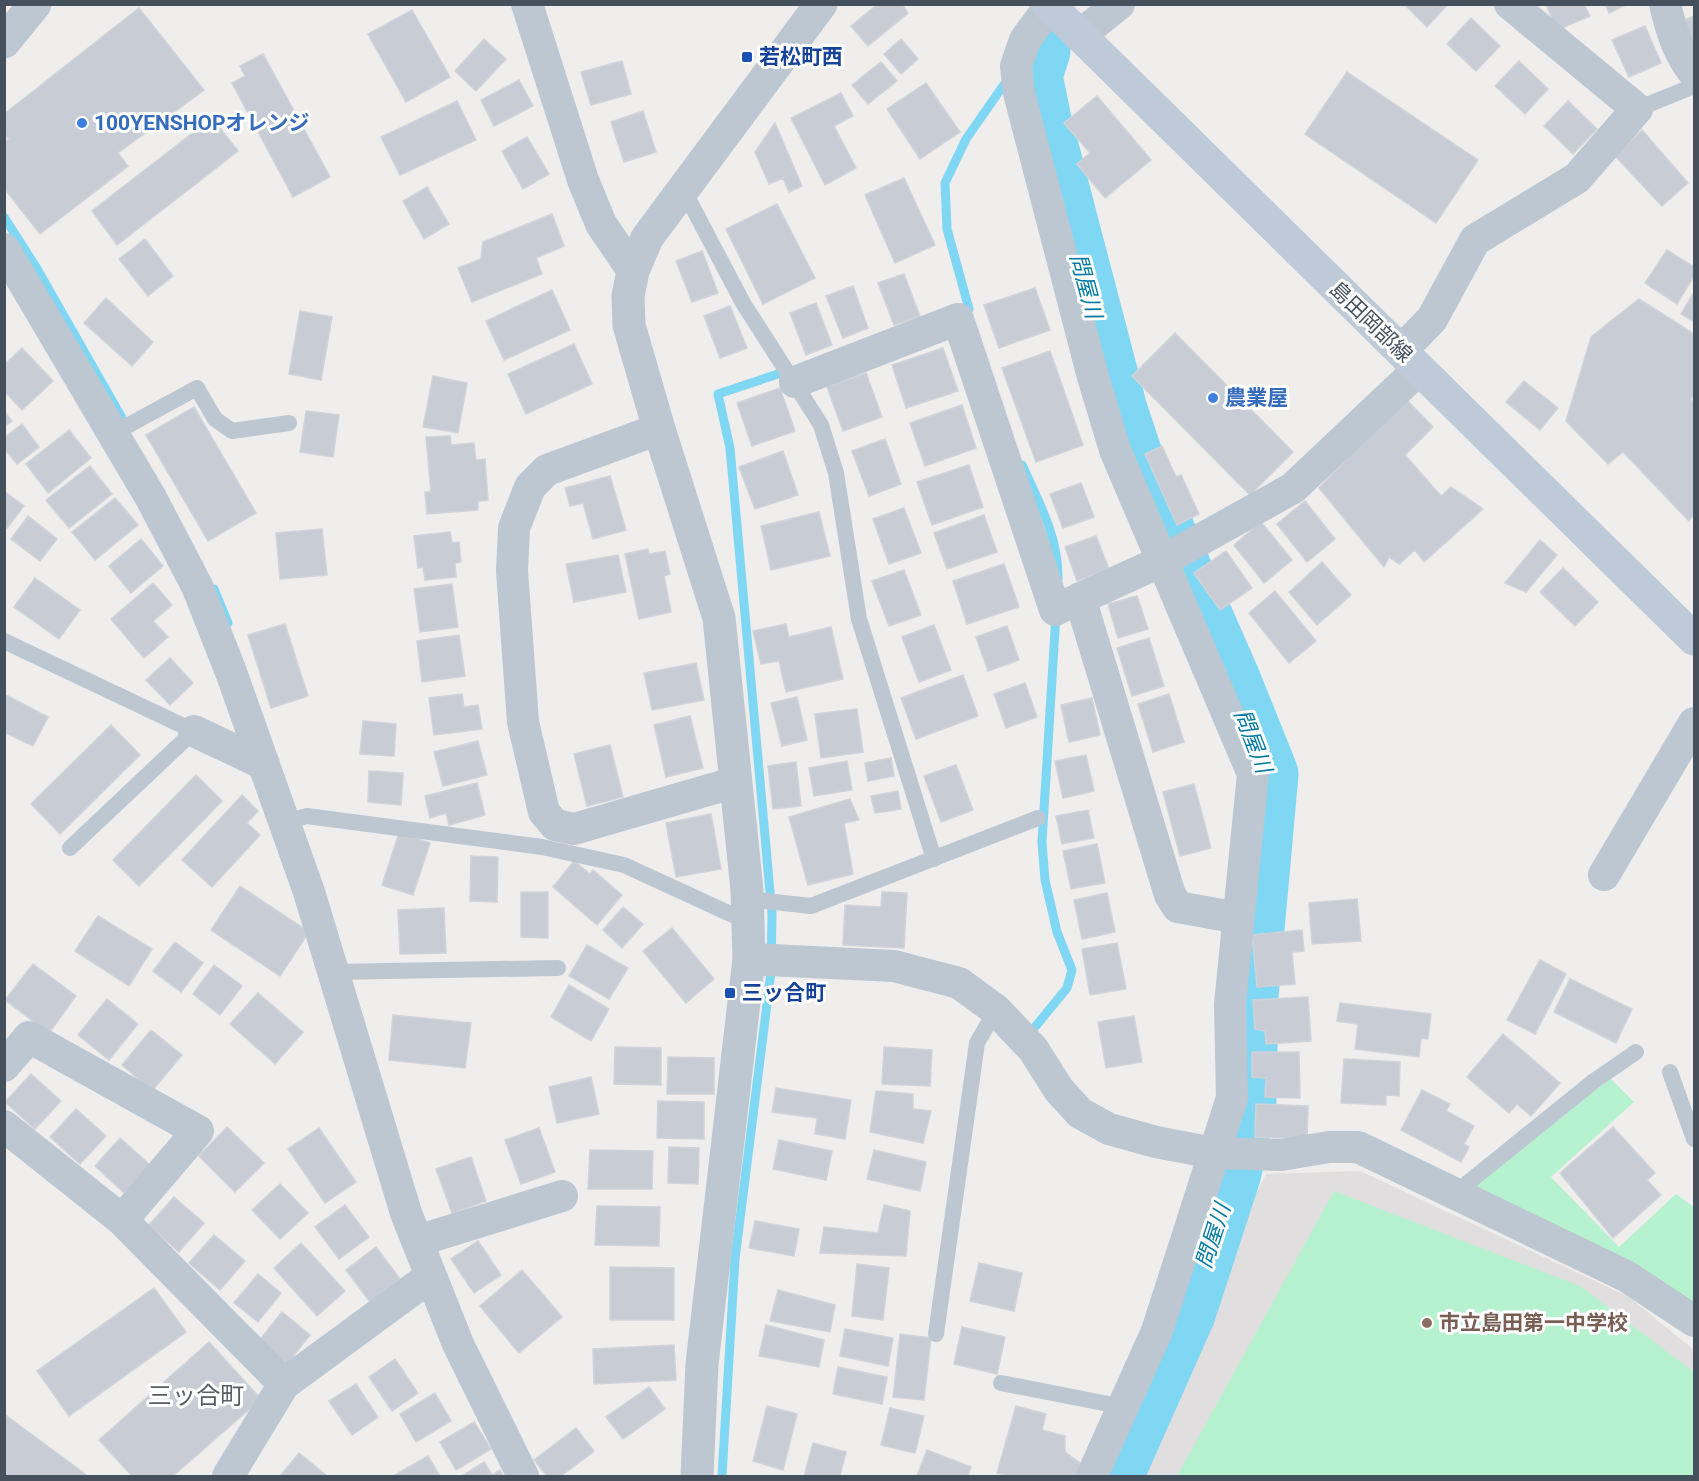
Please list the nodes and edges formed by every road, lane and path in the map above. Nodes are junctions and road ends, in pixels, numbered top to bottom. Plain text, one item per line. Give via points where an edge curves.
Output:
1 (35, 4) edge
2 (527, 4) edge
3 (820, 4) edge
4 (1119, 4) edge
5 (1510, 4) edge
6 (1665, 4) edge
7 (1049, 5) edge
8 (1079, 36) junction
9 (4, 42) edge
10 (1695, 73) edge
11 (1695, 86) edge
12 (1637, 109) junction
13 (683, 189) junction
14 (4, 249) edge
15 (633, 271) junction
16 (1410, 360) junction
17 (795, 382) junction
18 (289, 423) dead end
19 (659, 429) junction
20 (114, 433) junction
21 (1162, 561) junction
22 (1080, 598) junction
23 (1695, 639) edge
24 (4, 641) edge
25 (1695, 723) edge
26 (194, 731) junction
27 (264, 764) junction
28 (736, 782) junction
29 (1038, 818) dead end
30 (284, 822) junction
31 (70, 848) dead end
32 (934, 859) junction
33 (1604, 874) dead end
34 (747, 911) junction
35 (1238, 918) junction
36 (749, 959) junction
37 (558, 968) dead end
38 (333, 972) junction
39 (996, 1010) junction
40 (1636, 1052) dead end
41 (4, 1066) edge
42 (1670, 1072) dead end
43 (4, 1126) edge
44 (1695, 1139) edge
45 (1214, 1153) junction
46 (1454, 1194) junction
47 (562, 1196) dead end
48 (122, 1220) junction
49 (417, 1241) junction
50 (431, 1276) junction
51 (1695, 1321) edge
52 (936, 1334) dead end
53 (1001, 1383) dead end
54 (284, 1384) junction
55 (1124, 1407) junction
56 (228, 1476) edge
57 (523, 1476) edge
58 (696, 1476) edge
59 (1092, 1476) edge

1 - 9 street
2 - 15 street via 583,180 601,224
3 - 13 street
4 - 8 street
5 - 12 street
6 - 10 street via 1673,38
7 - 8 main road, 島田岡部線
7 - 21 street via 1025,40 1016,66 1019,93 1093,377 1116,450
8 - 16 main road, 島田岡部線
11 - 12 lane
12 - 16 street via 1577,178 1475,240
13 - 15 street via 647,238
13 - 17 lane via 743,303
14 - 20 street
15 - 19 street via 628,296 629,325
16 - 21 street via 1293,488
16 - 23 main road, 島田岡部線
17 - 22 street via 958,319 1055,610
17 - 32 lane via 821,425 836,473 859,619
18 - 20 lane via 232,431 215,419 197,388
19 - 28 street via 719,618
19 - 28 street via 547,470 530,487 514,528 512,571 523,722 544,812 555,825 574,829
20 - 27 street via 196,586
21 - 22 street
21 - 35 street via 1253,774
22 - 35 street via 1170,895 1178,907
24 - 26 lane
25 - 33 street
26 - 27 street
26 - 31 lane
27 - 30 street
28 - 34 street
29 - 32 lane
30 - 34 lane via 308,816 542,847 624,865
30 - 38 street
32 - 34 lane via 811,906
34 - 36 street
35 - 45 street via 1230,1004 1232,1098
36 - 39 street via 894,966 959,983
36 - 58 street via 702,1364
37 - 38 lane
38 - 49 street
39 - 45 street via 1033,1048 1059,1090 1080,1113 1109,1130
39 - 52 lane via 977,1043
40 - 46 lane
41 - 48 street via 29,1037 198,1131
42 - 44 lane
43 - 48 street
45 - 46 street via 1281,1155 1329,1147 1359,1147
45 - 55 street via 1157,1331
46 - 51 street via 1626,1276
47 - 49 street
48 - 54 street
49 - 50 street
50 - 54 street
50 - 57 street via 458,1344
53 - 55 lane
54 - 56 street
55 - 59 street

